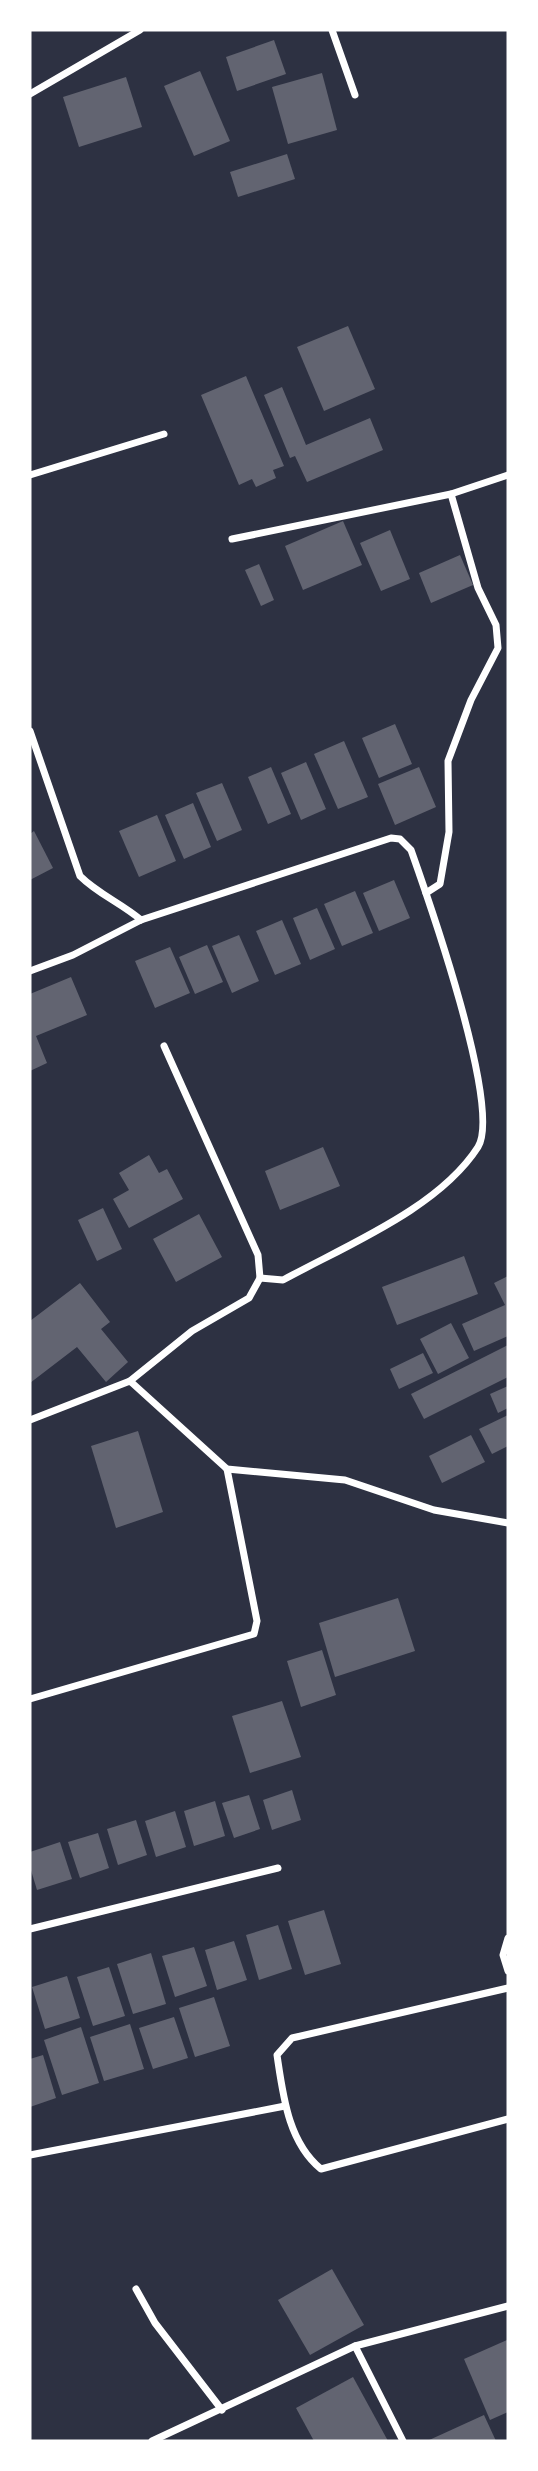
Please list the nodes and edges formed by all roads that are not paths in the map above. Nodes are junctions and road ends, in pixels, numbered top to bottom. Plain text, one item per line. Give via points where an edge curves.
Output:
1 (140, 30) edge
2 (332, 30) edge
3 (30, 93) edge
4 (355, 95) dead end
5 (164, 434) dead end
6 (30, 475) edge
7 (508, 475) edge
8 (451, 494) junction
9 (232, 539) dead end
10 (30, 731) edge
11 (426, 893) junction
12 (141, 920) junction
13 (30, 971) edge
14 (164, 1046) dead end
15 (260, 1278) junction
16 (130, 1381) junction
17 (30, 1420) edge
18 (227, 1469) junction
19 (508, 1524) edge
20 (30, 1699) edge
21 (278, 1868) dead end
22 (30, 1929) edge
23 (508, 1938) edge
24 (508, 1971) edge
25 (508, 1988) edge
26 (285, 2106) junction
27 (508, 2119) edge
28 (30, 2155) edge
29 (136, 2289) dead end
30 (508, 2306) edge
31 (355, 2346) junction
32 (222, 2410) junction
33 (152, 2441) edge
34 (403, 2441) edge

1 - 3 street
2 - 4 street
5 - 6 street
7 - 8 street
8 - 9 street
8 - 11 street via 478,588 496,625 498,648 471,700 448,761 449,832 440,884
10 - 12 street via 80,876
11 - 12 street via 411,850 400,839 391,838
11 - 15 street via 468,1032 482,1105 480,1144 435,1196 284,1280
12 - 13 street
14 - 15 street via 258,1255
15 - 16 street via 245,1301 192,1331
16 - 17 street
16 - 18 street
18 - 19 street via 345,1480 434,1510
18 - 20 street via 257,1621 254,1634
21 - 22 street
23 - 24 street via 503,1955
25 - 26 street via 292,2038 277,2055
26 - 27 street via 306,2157 321,2169
26 - 28 street
29 - 32 street via 155,2323
30 - 31 street
31 - 32 street
31 - 34 street
32 - 33 street

